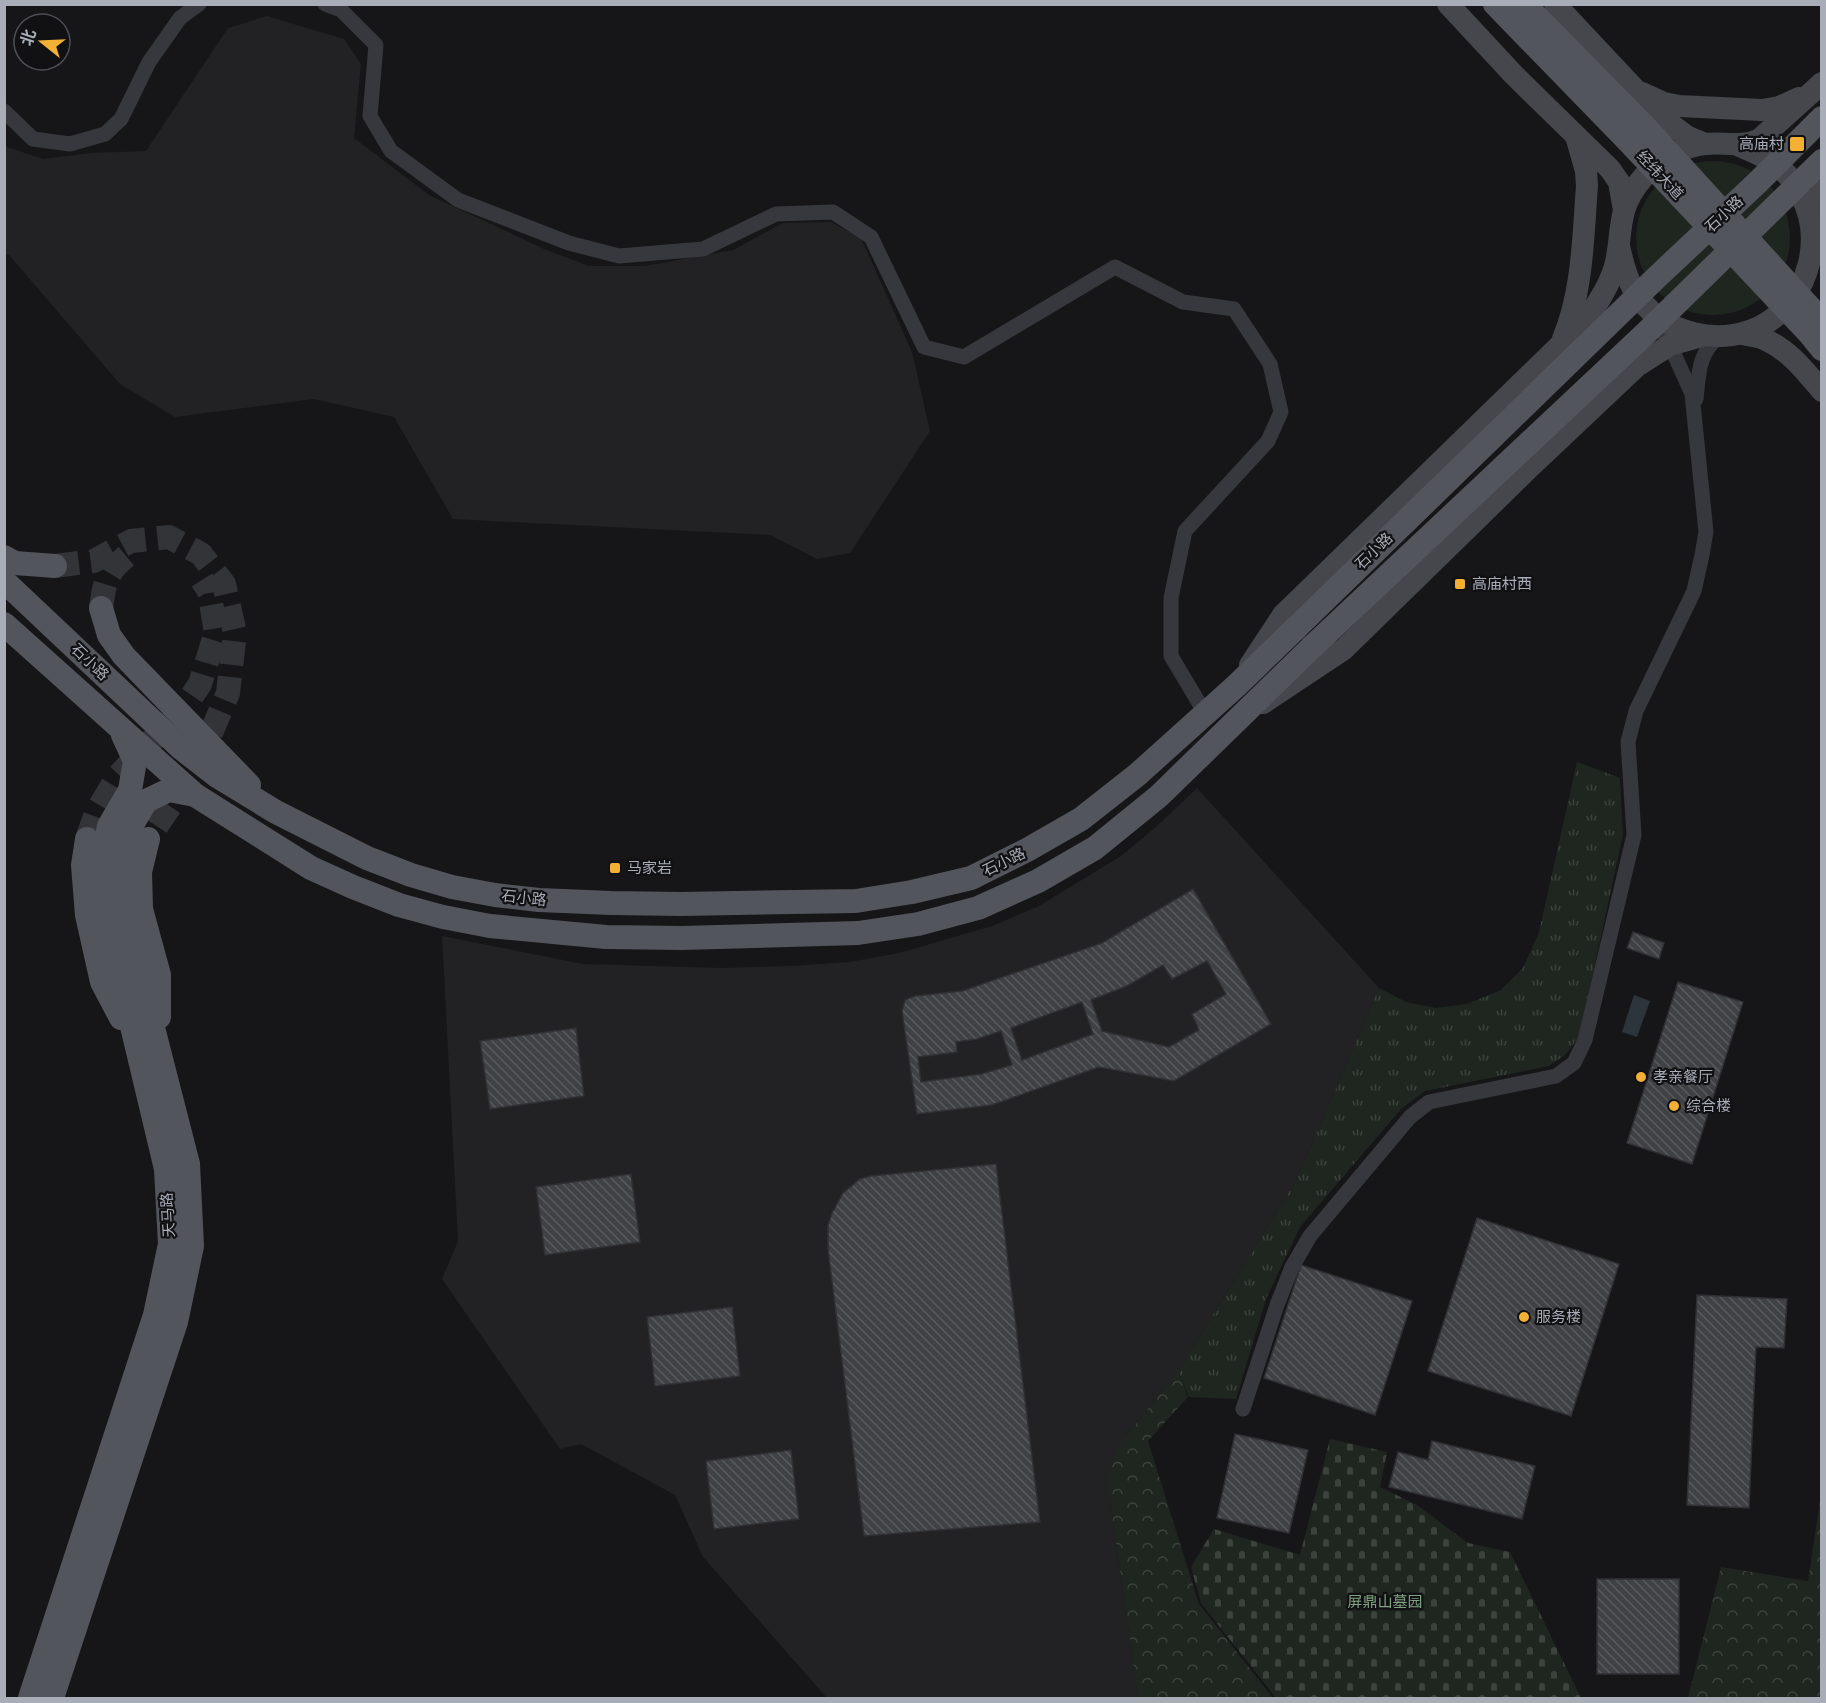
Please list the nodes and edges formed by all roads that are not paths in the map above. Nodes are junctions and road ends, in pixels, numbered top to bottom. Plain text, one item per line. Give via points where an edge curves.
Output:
1 (199, 4) edge
2 (325, 4) edge
3 (1448, 4) edge
4 (1495, 4) edge
5 (1524, 4) edge
6 (1555, 4) edge
7 (1633, 88) junction
8 (1817, 88) edge
9 (4, 111) edge
10 (1656, 112) junction
11 (1821, 118) edge
12 (1575, 134) junction
13 (1705, 144) junction
14 (1737, 145) junction
15 (1598, 156) junction
16 (1821, 161) edge
17 (1821, 191) edge
18 (1624, 210) junction
19 (1811, 222) junction
20 (1619, 246) junction
21 (1808, 271) junction
22 (1821, 304) edge
23 (1653, 313) junction
24 (1821, 321) edge
25 (1743, 334) junction
26 (1711, 336) junction
27 (1561, 344) junction
28 (1670, 345) junction
29 (1821, 349) edge
30 (1821, 391) edge
31 (1695, 411) junction
32 (4, 557) edge
33 (55, 566) tunnel mouth
34 (4, 580) edge
35 (101, 608) tunnel mouth
36 (4, 624) edge
37 (1236, 686) junction
38 (1205, 713) junction
39 (1244, 715) junction
40 (119, 728) junction
41 (195, 795) junction
42 (276, 812) junction
43 (87, 839) tunnel mouth
44 (148, 839) tunnel mouth
45 (148, 1048) junction
46 (1243, 1409) dead end
47 (30, 1698) edge
48 (52, 1698) edge

1 - 9 street via 180,18 149,62 121,119 105,134 69,144 33,140
2 - 38 street via 341,10 376,45 370,116 391,152 458,200 569,243 619,256 703,249 776,214 833,212 871,237 924,347 964,357 1115,267 1183,302 1234,309 1270,364 1281,412 1268,441 1185,531 1171,598 1171,656
3 - 12 street
4 - 29 main road, 经纬大道, bridge
5 - 24 main road, 经纬大道, bridge via 1648,130
6 - 7 street
7 - 8 street via 1679,106 1762,110 1779,107
7 - 10 street
8 - 14 street via 1760,140
8 - 16 street via 1795,122 1794,141 1804,155
10 - 13 street
10 - 15 street via 1660,137 1633,164 1616,166
11 - 37 main road, 石小路, bridge
12 - 15 street
12 - 27 street via 1587,186 1578,291
13 - 14 street
13 - 18 street via 1674,153 1647,172
14 - 19 street via 1767,157 1791,179
15 - 18 street via 1619,182
16 - 39 main road, 石小路, bridge
17 - 19 street
18 - 20 street
19 - 21 street
20 - 23 street via 1633,290
20 - 27 street via 1599,303
21 - 22 street
21 - 25 street via 1792,299 1768,321
23 - 26 street via 1675,327
23 - 28 street
25 - 26 street
25 - 30 street via 1765,339 1790,355
26 - 28 street
26 - 31 street via 1702,360
27 - 37 street via 1283,615
28 - 31 street via 1692,394
28 - 39 street via 1629,374 1344,649
31 - 46 street via 1706,532 1702,555 1694,591 1636,711 1628,742 1634,836 1585,1040 1574,1063 1556,1076 1429,1102 1410,1118 1310,1236 1292,1267
32 - 33 main road via 15,563
34 - 42 main road, 石小路 via 181,748 217,776
35 - 42 main road via 109,635 124,656
36 - 40 main road, 石小路
37 - 38 main road, 石小路
38 - 42 main road, 石小路 via 1090,812 1028,850 971,878 856,901 611,903 495,895 411,875 367,858
39 - 41 main road, 石小路 via 1159,796 1095,848 978,908 918,924 858,933 606,936 490,926 443,917 399,905 311,868
40 - 41 main road, 石小路
40 - 45 main road, 天马路 via 135,761 130,790 109,826 101,868 105,913
41 - 45 main road, 天马路 via 169,790 146,801 127,833 120,869 123,911
43 - 45 main road via 83,865 87,915 102,982
44 - 45 main road via 140,872 141,909 159,975
45 - 47 main road, 天马路 via 166,1169 170,1244 155,1315
45 - 48 main road, 天马路 via 188,1164 192,1246 176,1322

